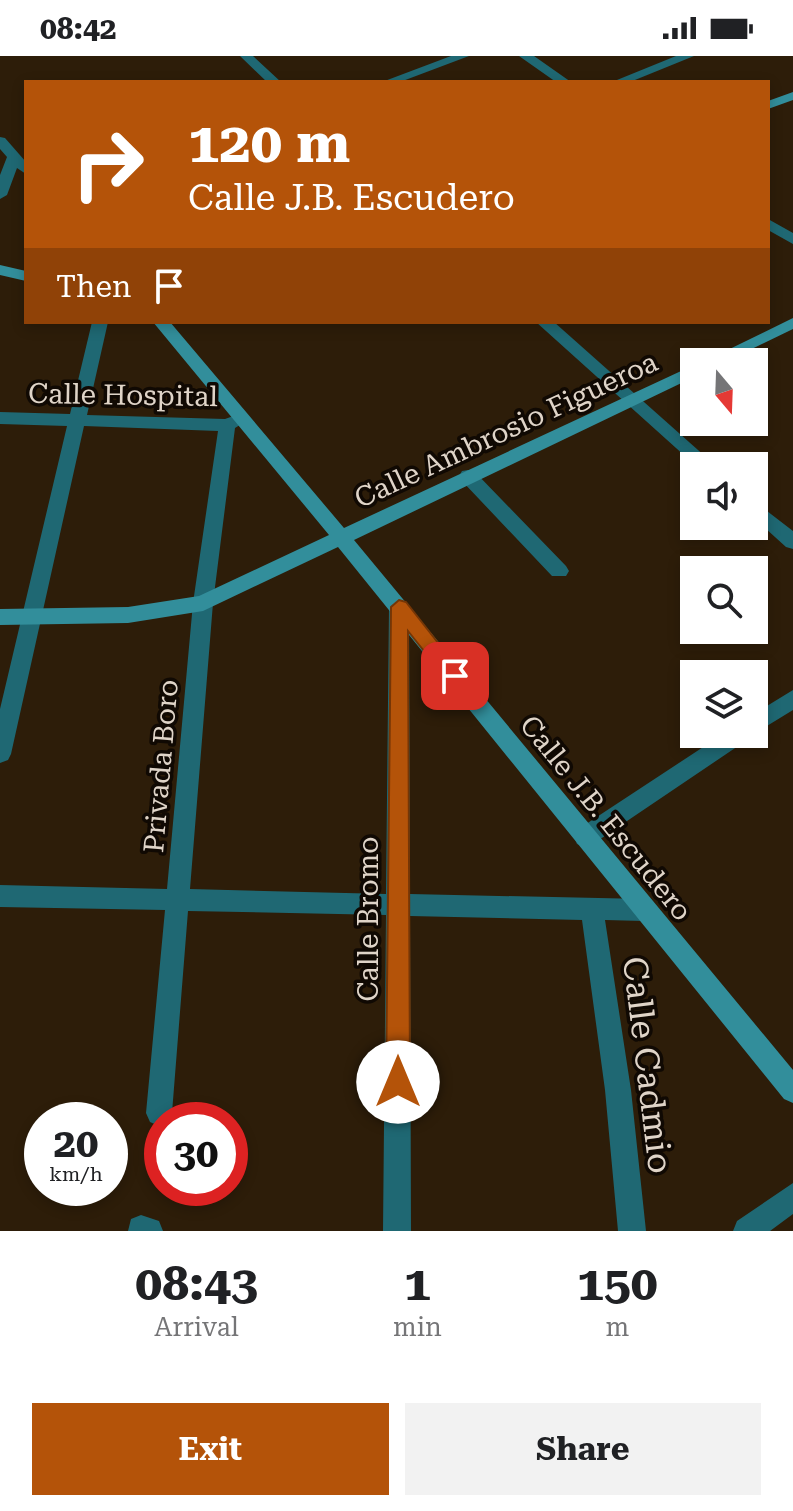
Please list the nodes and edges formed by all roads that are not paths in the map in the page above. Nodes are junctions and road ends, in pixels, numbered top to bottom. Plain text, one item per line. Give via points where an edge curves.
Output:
1 (246, 56) edge
2 (463, 56) edge
3 (525, 56) edge
4 (688, 56) edge
5 (273, 80) edge
6 (394, 80) edge
7 (562, 80) edge
8 (623, 80) edge
9 (793, 96) edge
10 (770, 104) edge
11 (0, 141) edge
12 (14, 156) junction
13 (24, 168) edge
14 (0, 195) edge
15 (770, 224) edge
16 (793, 240) edge
17 (0, 270) edge
18 (24, 276) edge
19 (793, 323) edge
20 (100, 324) edge
21 (170, 324) edge
22 (546, 324) edge
23 (740, 348) edge
24 (680, 376) edge
25 (631, 399) junction
26 (0, 418) edge
27 (80, 419) junction
28 (235, 422) junction
29 (691, 452) edge
30 (468, 476) junction
31 (768, 520) edge
32 (341, 538) junction
33 (793, 542) edge
34 (559, 571) dead end
35 (203, 603) junction
36 (399, 607) junction
37 (0, 617) edge
38 (31, 617) junction
39 (793, 699) edge
40 (768, 716) edge
41 (719, 748) edge
42 (0, 754) edge
43 (585, 837) junction
44 (0, 896) edge
45 (177, 899) junction
46 (399, 904) junction
47 (592, 909) junction
48 (644, 910) junction
49 (793, 1090) edge
50 (160, 1102) edge
51 (793, 1197) edge
52 (397, 1231) edge
53 (632, 1231) edge
54 (747, 1231) edge

1 - 5 street
2 - 6 street
3 - 7 street
4 - 8 street
9 - 10 street
11 - 12 street
12 - 13 street
12 - 14 street
15 - 16 street
17 - 18 street
19 - 23 street
20 - 27 street
21 - 28 street, Calle J.B. Escudero
22 - 25 street
24 - 25 street, Calle Ambrosio Figueroa
25 - 29 street
25 - 30 street, Calle Ambrosio Figueroa
26 - 27 street, Calle Hospital
27 - 28 street, Calle Hospital
27 - 38 street
28 - 32 street, Calle J.B. Escudero
28 - 35 street, Privada Boro
30 - 32 street, Calle Ambrosio Figueroa
30 - 34 street
31 - 33 street
32 - 35 street, Calle Ambrosio Figueroa
32 - 36 street, Calle J.B. Escudero
35 - 38 street, Calle Ambrosio Figueroa via 134,615
35 - 45 street, Privada Boro
36 - 43 street, Calle J.B. Escudero
36 - 46 street, Calle Bromo
37 - 38 street, Calle Ambrosio Figueroa
38 - 42 street
39 - 40 street
41 - 43 street
43 - 48 street, Calle J.B. Escudero
44 - 45 street
45 - 46 street
45 - 50 street, Privada Boro
46 - 47 street
46 - 52 street, Calle Bromo
47 - 48 street
47 - 53 street, Calle Cadmio
48 - 49 street, Calle J.B. Escudero
51 - 54 street

